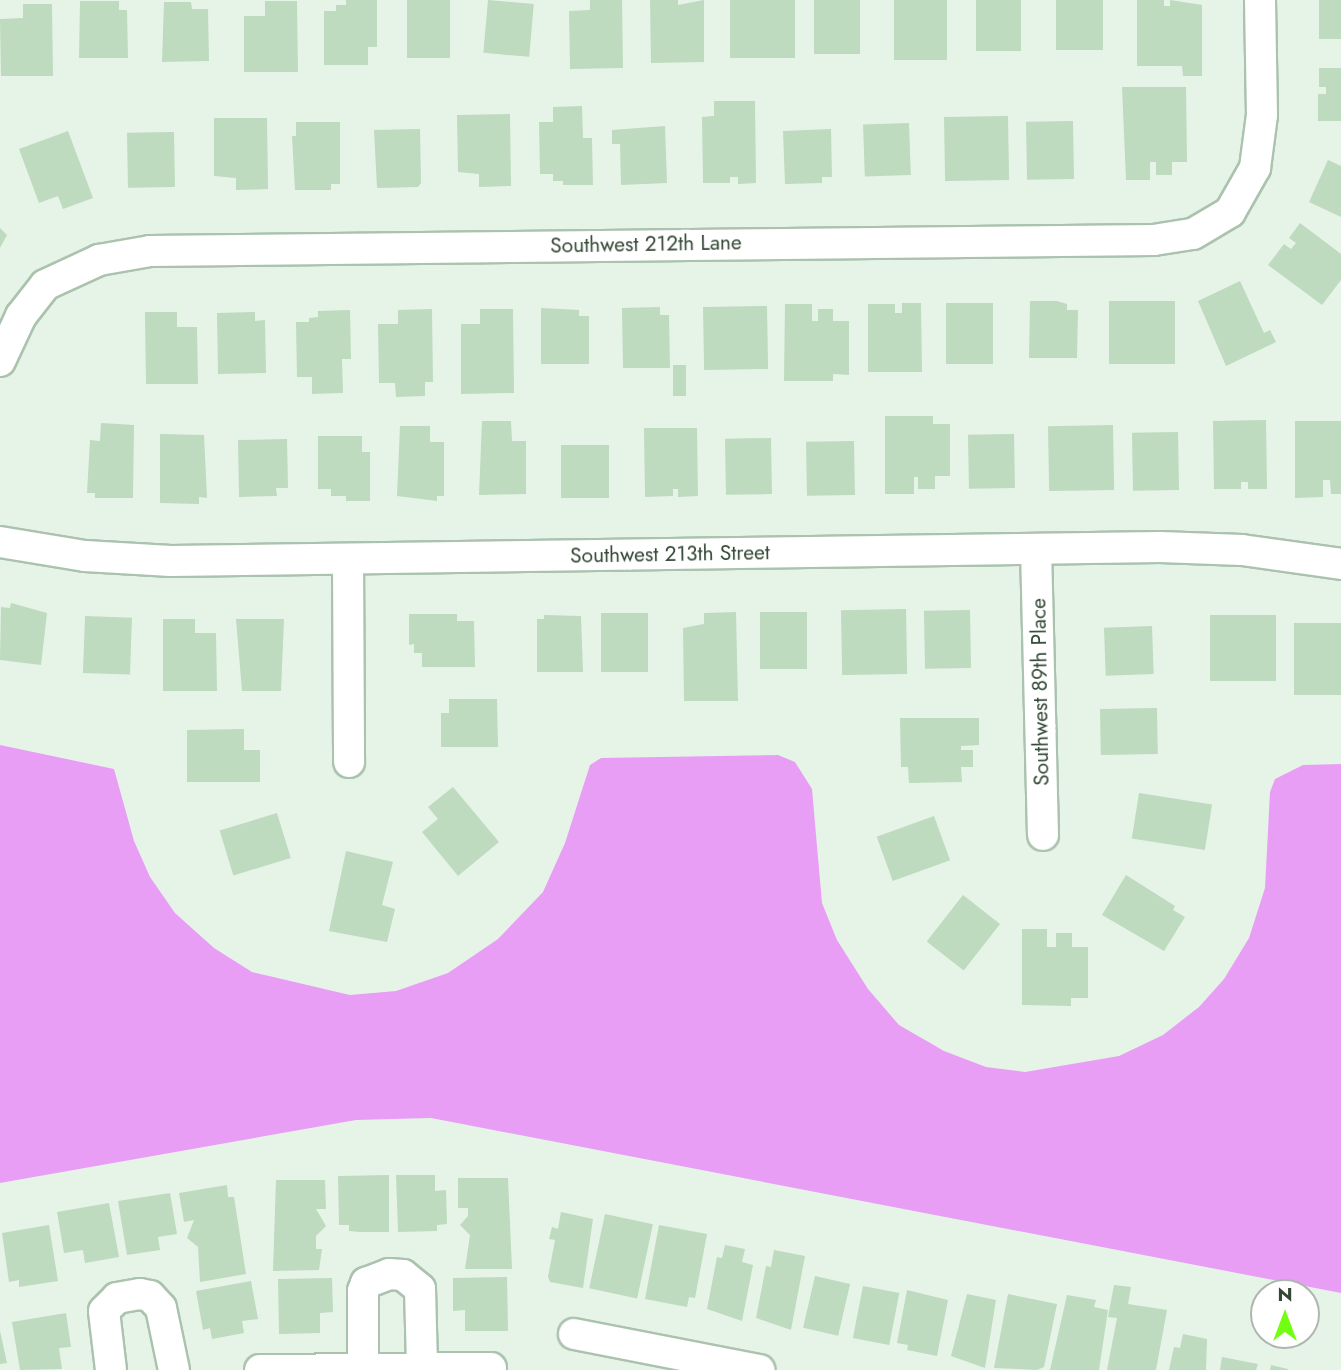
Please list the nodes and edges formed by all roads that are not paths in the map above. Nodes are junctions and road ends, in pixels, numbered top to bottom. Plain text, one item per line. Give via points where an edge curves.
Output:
1 (1260, 0) edge
2 (0, 361) edge
3 (0, 541) edge
4 (1036, 549) junction
5 (348, 559) junction
6 (1341, 564) edge
7 (349, 762) dead end
8 (1043, 835) dead end
9 (574, 1335) dead end
10 (704, 1364) edge
11 (363, 1368) junction
12 (491, 1368) dead end
13 (322, 1369) edge
14 (440, 1369) edge
15 (111, 1370) edge
16 (174, 1370) edge
17 (260, 1370) edge
18 (760, 1370) edge

1 - 2 street, Southwest 212th Lane via 1258,153 1250,183 1230,212 1193,234 1154,240 150,251 99,260 60,274 32,300
3 - 5 street, Southwest 213th Street via 128,559
4 - 5 street, Southwest 213th Street
4 - 6 street, Southwest 213th Street via 1208,548
4 - 8 street, Southwest 89th Place
5 - 7 street
9 - 10 street
10 - 18 street
11 - 13 street
11 - 14 street
11 - 14 street via 363,1291 366,1283 389,1274 403,1275 420,1289
12 - 14 street
13 - 17 street
15 - 16 street via 104,1311 117,1298 141,1294 150,1296 161,1308

